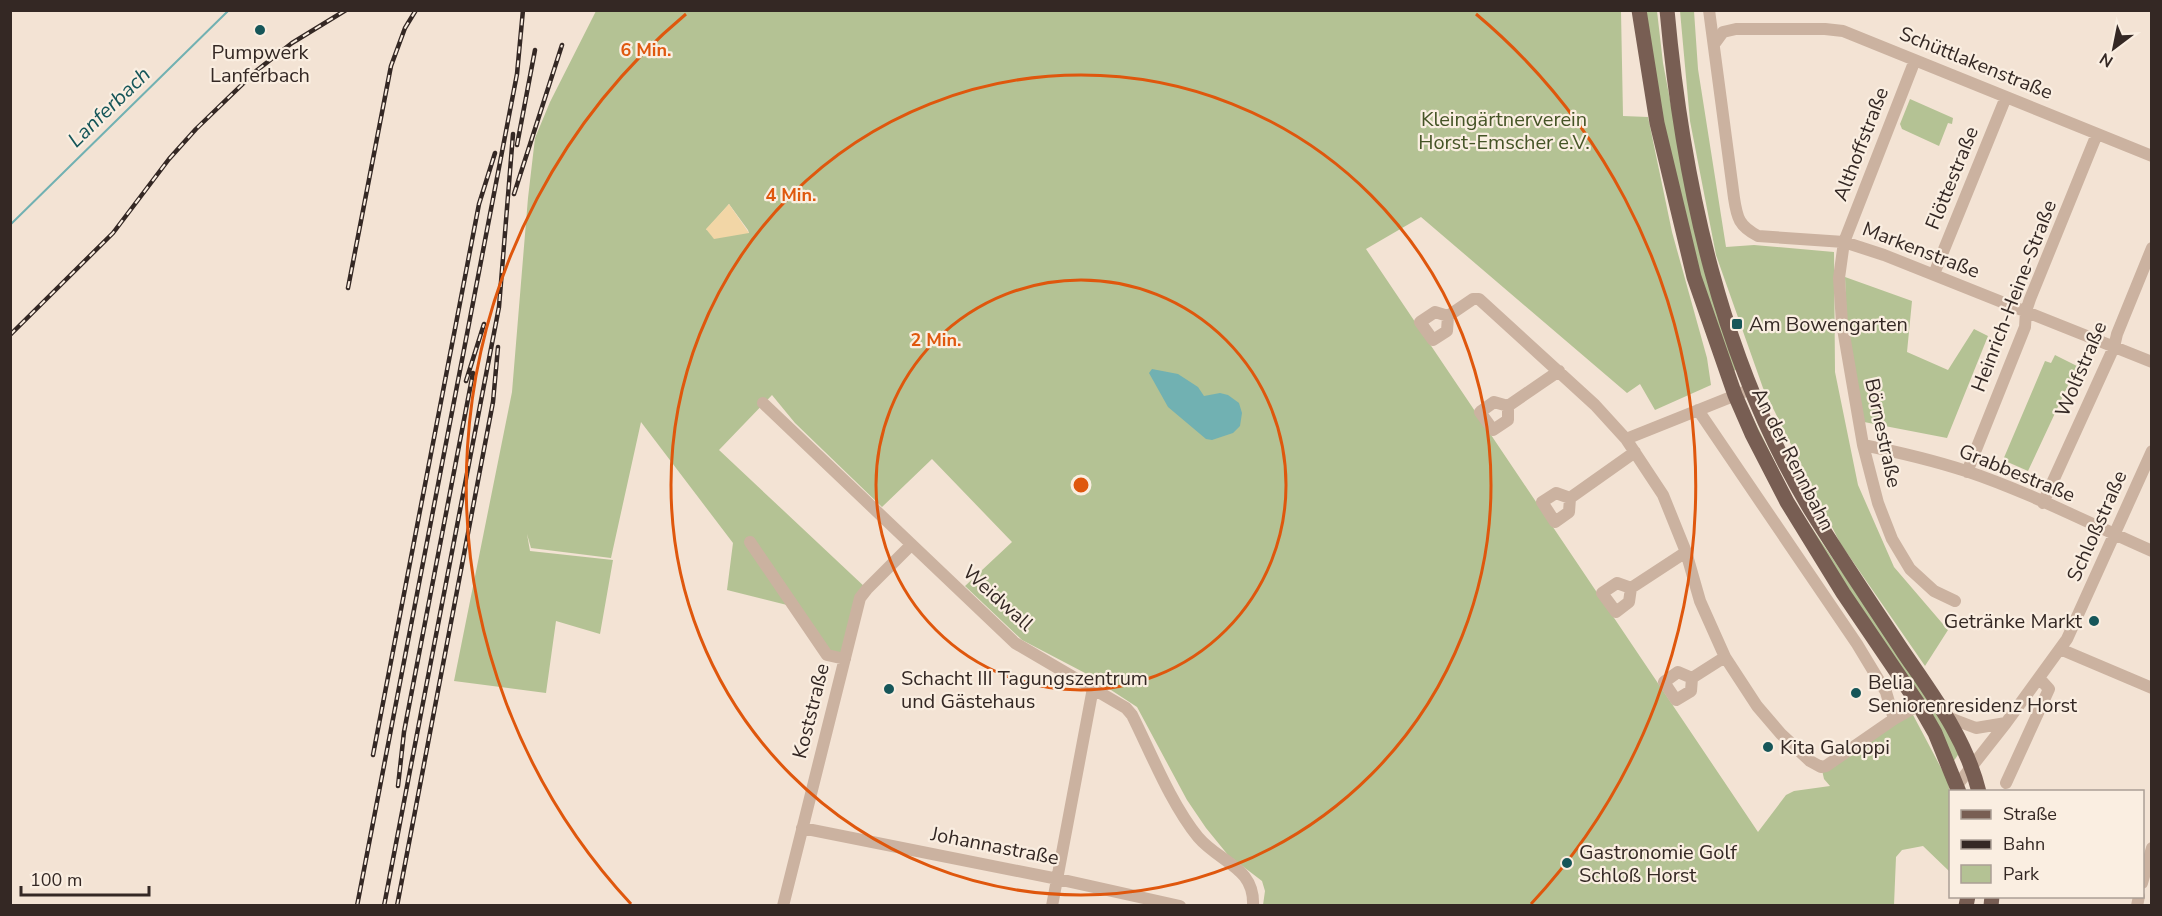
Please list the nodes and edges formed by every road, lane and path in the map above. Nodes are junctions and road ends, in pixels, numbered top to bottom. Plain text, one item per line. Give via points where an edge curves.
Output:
1 (1640, 10) edge
2 (1667, 10) edge
3 (1709, 10) edge
4 (1715, 43) junction
5 (1915, 60) junction
6 (2006, 97) junction
7 (2097, 134) junction
8 (2151, 156) edge
9 (1844, 242) junction
10 (2151, 248) edge
11 (1934, 274) junction
12 (2026, 311) junction
13 (1448, 316) dead end
14 (2114, 347) junction
15 (2151, 362) edge
16 (1559, 371) junction
17 (1751, 389) junction
18 (1735, 395) junction
19 (764, 403) dead end
20 (1508, 406) dead end
21 (1698, 410) junction
22 (1626, 439) junction
23 (1863, 445) junction
24 (2151, 451) edge
25 (1635, 452) junction
26 (1967, 472) junction
27 (1570, 498) dead end
28 (2043, 503) junction
29 (2115, 535) junction
30 (750, 542) dead end
31 (911, 545) junction
32 (2151, 551) edge
33 (1686, 552) junction
34 (1630, 588) dead end
35 (1955, 601) dead end
36 (2060, 649) junction
37 (1725, 657) junction
38 (845, 659) junction
39 (1692, 678) dead end
40 (2040, 678) junction
41 (1094, 688) junction
42 (2151, 688) edge
43 (1919, 705) junction
44 (1947, 717) junction
45 (1894, 719) junction
46 (2006, 723) junction
47 (1971, 764) junction
48 (2006, 783) dead end
49 (1958, 788) edge
50 (1978, 790) edge
51 (802, 828) junction
52 (2151, 848) edge
53 (2144, 875) edge
54 (1058, 879) junction
55 (783, 906) edge
56 (1052, 906) edge
57 (1180, 906) edge
58 (1253, 906) edge

1 - 18 main road, An der Rennbahn via 1657,123 1691,266
2 - 17 main road, An der Rennbahn via 1677,105 1700,225 1721,303
3 - 4 street, Markenstraße
4 - 5 street, Schüttlakenstraße via 1723,32 1736,29 1825,29 1853,34
4 - 9 street, Markenstraße via 1734,198 1737,216 1745,230 1758,236
5 - 6 street, Schüttlakenstraße
5 - 9 street, Althoffstraße
6 - 7 street, Schüttlakenstraße
6 - 11 street, Flöttestraße
7 - 8 street, Schüttlakenstraße
7 - 12 street, Heinrich-Heine-Straße
9 - 11 street, Markenstraße
9 - 23 street, Börnestraße via 1839,278 1842,323
10 - 14 street, Wolfstraße
11 - 12 street, Markenstraße
12 - 14 street, Markenstraße
12 - 26 street, Heinrich-Heine-Straße via 2025,327
13 - 16 street via 1479,299
14 - 15 street, Markenstraße
14 - 28 street, Wolfstraße
16 - 20 street
16 - 22 street
17 - 18 street
17 - 44 main road, An der Rennbahn via 1812,512
18 - 21 street
18 - 43 main road, An der Rennbahn via 1787,502
19 - 31 street, Weidwall
21 - 22 street
21 - 45 street via 1857,644 1886,692
22 - 25 street
23 - 26 street, Grabbestraße
23 - 35 street, Börnestraße via 1892,539 1910,569 1934,591
24 - 29 street, Schloßstraße
25 - 27 street
25 - 33 street via 1663,495
26 - 28 street, Grabbestraße
28 - 29 street, Grabbestraße
29 - 32 street, Grabbestraße
29 - 36 street, Schloßstraße
30 - 38 street via 827,655
31 - 38 street, Koststraße via 860,598
31 - 41 street, Weidwall via 1015,643
33 - 34 street
33 - 37 street via 1700,601
36 - 40 street, Schloßstraße
36 - 42 street
37 - 39 street
37 - 45 street via 1781,734 1821,767
38 - 51 street, Koststraße
40 - 46 street, Schloßstraße
40 - 48 street via 2049,689
41 - 54 street
41 - 58 street, Weidwall via 1132,715 1190,826 1209,848 1247,877
43 - 45 street
43 - 49 main road, An der Rennbahn
44 - 46 street via 1976,728
44 - 47 main road, An der Rennbahn
46 - 47 street, Schloßstraße
47 - 49 street, Schloßstraße
47 - 50 main road, An der Rennbahn
51 - 54 street, Johannastraße
51 - 55 street, Koststraße
52 - 53 street
54 - 56 street
54 - 57 street, Johannastraße

